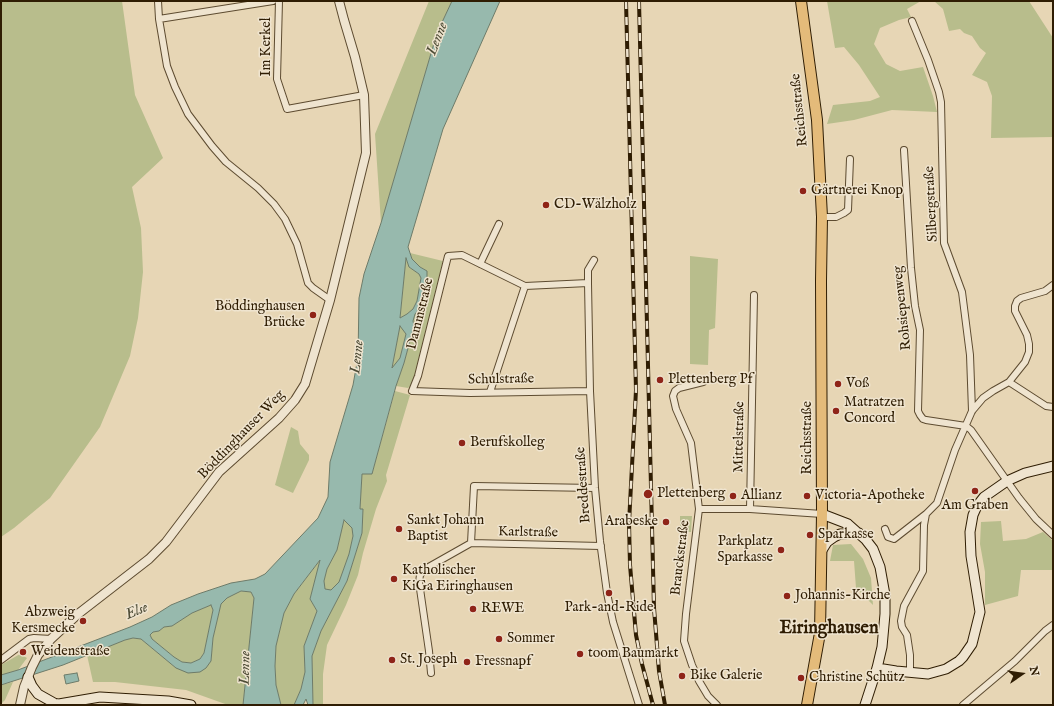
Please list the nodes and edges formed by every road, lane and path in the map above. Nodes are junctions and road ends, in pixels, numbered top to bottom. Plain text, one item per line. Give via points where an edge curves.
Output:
1 (158, 1) edge
2 (273, 1) edge
3 (279, 1) edge
4 (339, 1) edge
5 (801, 1) edge
6 (159, 19) junction
7 (912, 21) dead end
8 (364, 95) junction
9 (904, 150) dead end
10 (850, 159) dead end
11 (822, 217) junction
12 (499, 224) dead end
13 (594, 260) dead end
14 (480, 264) junction
15 (588, 283) junction
16 (1053, 285) edge
17 (525, 286) junction
18 (754, 295) dead end
19 (330, 300) junction
20 (703, 382) dead end
21 (1009, 382) junction
22 (412, 391) joint
23 (590, 391) junction
24 (490, 392) junction
25 (1053, 407) edge
26 (972, 411) junction
27 (966, 426) junction
28 (1053, 466) edge
29 (1007, 481) junction
30 (595, 488) junction
31 (699, 509) junction
32 (750, 509) junction
33 (822, 514) junction
34 (926, 514) junction
35 (885, 529) dead end
36 (859, 533) junction
37 (1053, 535) edge
38 (471, 544) junction
39 (601, 546) junction
40 (822, 550) junction
41 (1053, 625) edge
42 (51, 639) junction
43 (1, 660) edge
44 (877, 668) junction
45 (910, 672) junction
46 (431, 673) dead end
47 (28, 677) junction
48 (20, 705) edge
49 (56, 705) edge
50 (191, 705) edge
51 (639, 705) edge
52 (717, 705) edge
53 (808, 705) edge
54 (865, 705) edge
55 (964, 705) edge

1 - 6 street
2 - 6 street, Im Kerkel
3 - 8 street, Im Kerkel via 277,79 287,109
4 - 8 street, Böddinghauser Weg via 356,57
5 - 11 main road, Reichsstraße via 817,120
6 - 19 street via 170,77 188,114 226,162 258,188 285,218 297,244 308,283
7 - 26 street, Silbergstraße via 941,102 944,243 962,292 970,355
8 - 19 street, Böddinghauser Weg via 366,153
9 - 27 street, Rohsiepenweg via 911,268 920,330 918,410 923,419
10 - 11 street via 848,210 836,217
11 - 33 main road, Reichsstraße
12 - 14 street
13 - 15 street, Breddestraße via 588,270
14 - 17 street
14 - 22 street, Dammstraße via 462,255 448,256
15 - 17 street
15 - 23 street, Breddestraße
16 - 21 street via 1039,294 1017,301 1015,311 1027,335 1029,352 1025,362
17 - 24 street
18 - 32 street, Mittelstraße
19 - 42 street, Böddinghauser Weg via 305,384 295,400 279,418 219,472 166,542 149,560 78,614
20 - 31 street, Brauckstraße via 680,388 673,396 691,443
21 - 25 street via 1046,406
21 - 26 street via 983,398
22 - 24 street, Schulstraße
23 - 24 street, Schulstraße
23 - 30 street, Breddestraße
26 - 27 street
27 - 29 street
27 - 34 street via 937,503
28 - 29 main road via 1025,473
29 - 37 street via 1028,510
29 - 45 main road via 984,497 973,515 970,556 980,612 972,644 959,662 946,669 928,674
30 - 38 street via 474,486
30 - 39 street, Breddestraße
31 - 32 street
31 - 52 street, Brauckstraße via 684,641 699,681
32 - 33 street
33 - 36 main road via 848,524
33 - 40 main road, Reichsstraße
34 - 35 street via 894,539 888,537
34 - 45 street via 923,571 904,606 901,621 907,635
36 - 40 main road via 834,537
36 - 44 main road via 878,558 885,595 882,647
38 - 39 street, Karlstraße
38 - 46 street, Karlstraße via 425,569 420,575
39 - 51 street, Breddestraße via 613,622
40 - 53 main road, Reichsstraße via 820,633
41 - 55 street
42 - 43 street via 29,639
42 - 47 street, Böddinghauser Weg via 38,655
44 - 45 main road
44 - 54 main road
47 - 48 street, Böddinghauser Weg
47 - 49 main road via 38,694
49 - 50 main road via 100,697

